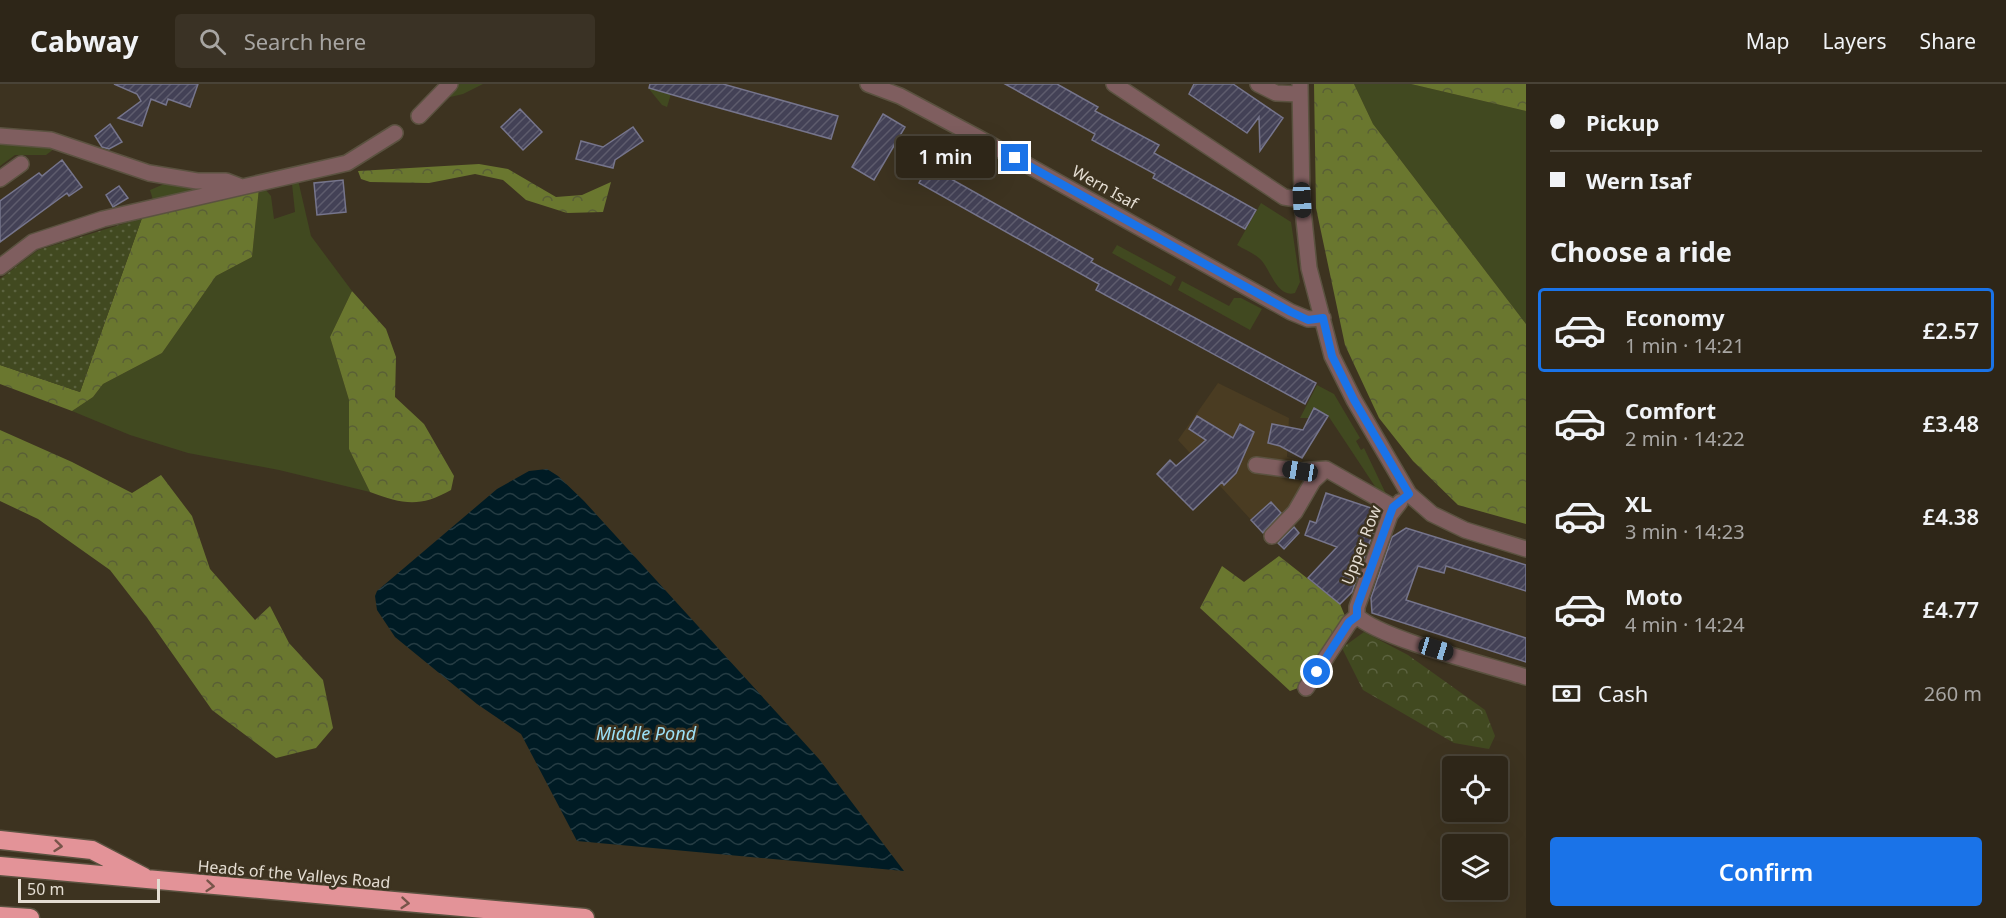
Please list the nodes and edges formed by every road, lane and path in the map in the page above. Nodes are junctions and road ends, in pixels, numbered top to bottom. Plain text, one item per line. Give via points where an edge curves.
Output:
1 (450, 84) edge
2 (868, 84) edge
3 (1114, 84) edge
4 (1258, 84) edge
5 (1299, 89) edge
6 (419, 116) dead end
7 (395, 133) dead end
8 (0, 135) edge
9 (21, 164) dead end
10 (0, 179) edge
11 (240, 186) junction
12 (1302, 200) junction
13 (0, 267) edge
14 (1323, 318) junction
15 (1256, 465) dead end
16 (1326, 469) junction
17 (1409, 494) junction
18 (1393, 507) junction
19 (1272, 536) dead end
20 (1526, 549) edge
21 (1357, 616) junction
22 (1526, 676) edge
23 (1306, 688) dead end
24 (0, 840) edge
25 (0, 866) edge
26 (152, 881) junction
27 (0, 916) edge
28 (30, 918) edge
29 (585, 918) edge

1 - 6 street
2 - 14 street, Wern Isaf via 900,96 977,137 1291,312 1308,320
3 - 12 street via 1284,196
4 - 5 street via 1276,93
5 - 12 street
7 - 11 street via 347,163
8 - 11 street via 51,140 149,172
9 - 10 street
11 - 13 street via 103,219 33,242
12 - 14 street via 1309,268
14 - 17 street via 1332,356
15 - 16 street via 1300,471
16 - 18 street
16 - 19 street
17 - 18 street, Upper Row
17 - 20 street via 1432,514 1465,530
18 - 21 street, Upper Row
21 - 22 street via 1391,635
21 - 23 street via 1349,622
24 -> 26 highway via 92,850
25 - 26 highway, Heads of the Valleys Road
26 -> 29 highway, Heads of the Valleys Road
27 - 28 highway

